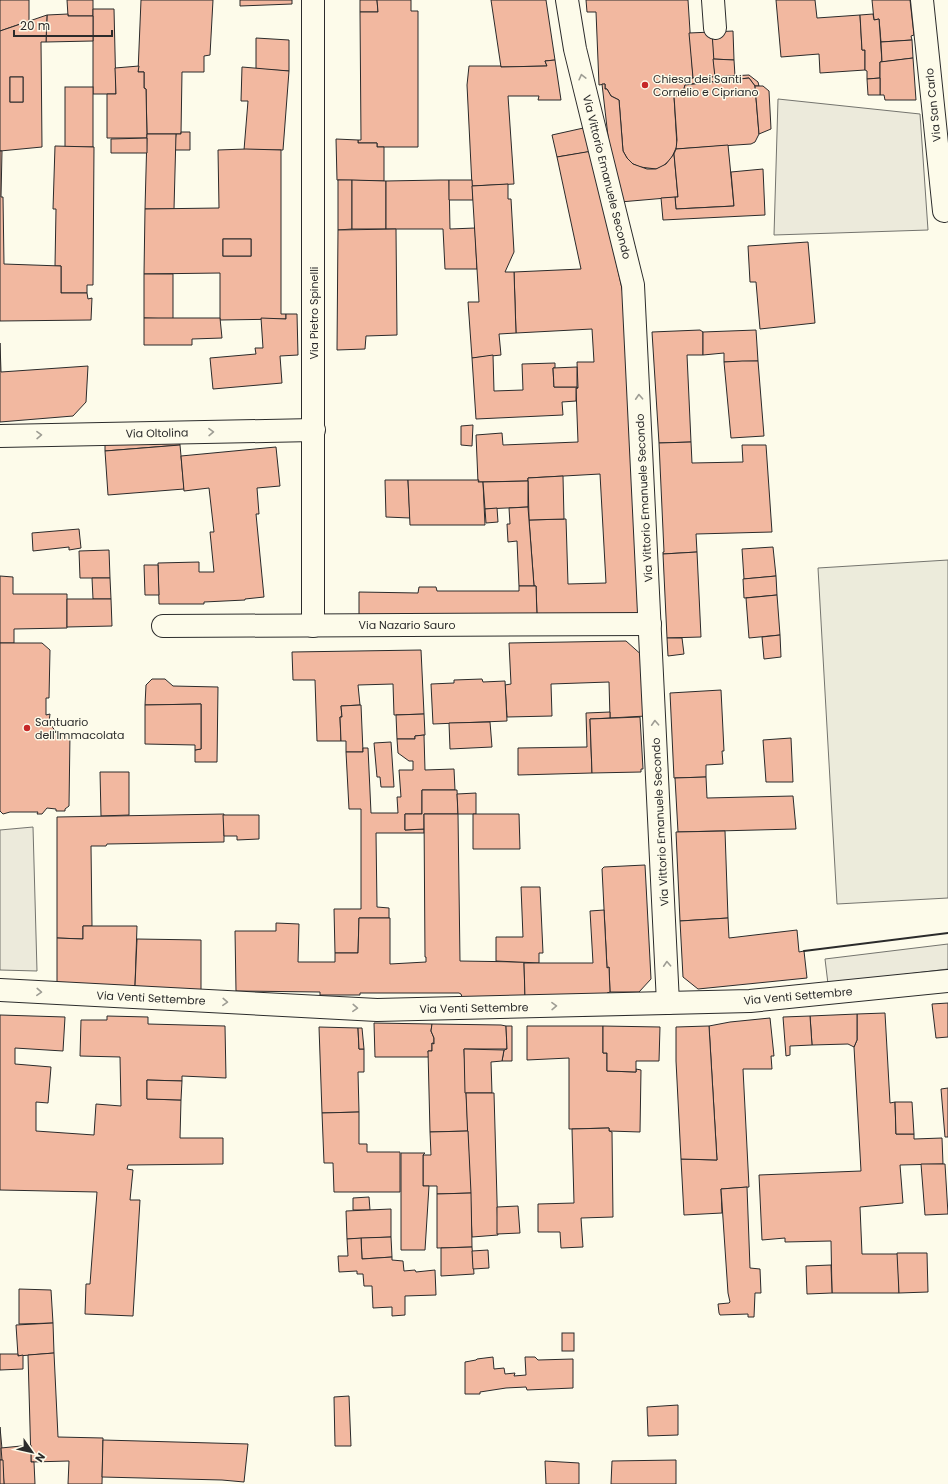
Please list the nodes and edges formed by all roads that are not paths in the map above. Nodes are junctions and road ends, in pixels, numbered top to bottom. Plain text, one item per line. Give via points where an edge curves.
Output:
1 (313, 0) edge
2 (567, 0) edge
3 (713, 0) edge
4 (922, 0) edge
5 (715, 28) dead end
6 (944, 211) dead end
7 (314, 430) junction
8 (0, 436) edge
9 (650, 624) junction
10 (163, 626) dead end
11 (313, 626) junction
12 (948, 981) edge
13 (0, 990) edge
14 (668, 1003) junction

1 - 7 street, Via Pietro Spinelli
9 -> 2 street, Via Vittorio Emanuele Secondo via 633,285 575,50
3 - 5 street
4 - 6 street, Via San Carlo
8 -> 7 street, Via Oltolina
7 - 11 street, Via Pietro Spinelli
9 - 11 street, Via Nazario Sauro
14 -> 9 street, Via Vittorio Emanuele Secondo
10 - 11 street, Via Nazario Sauro
12 - 14 street, Via Venti Settembre via 750,1001
13 -> 14 street, Via Venti Settembre via 377,1010

